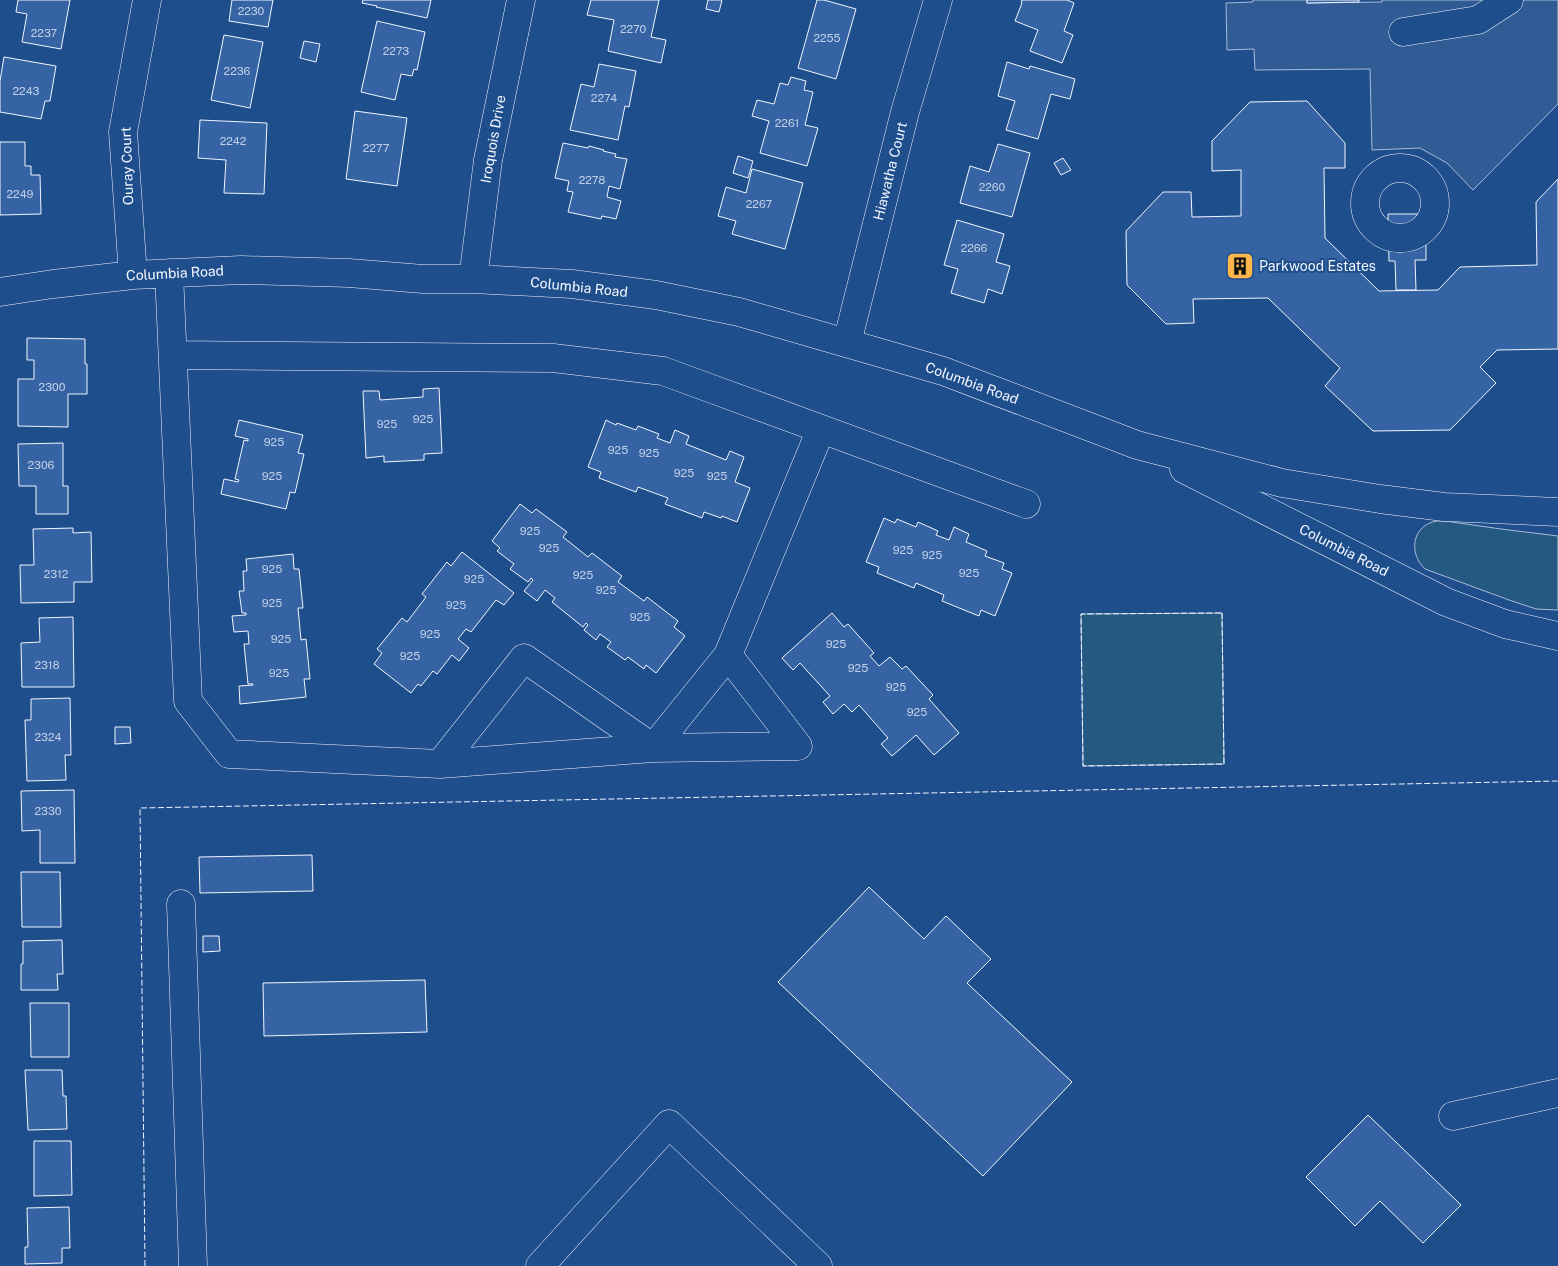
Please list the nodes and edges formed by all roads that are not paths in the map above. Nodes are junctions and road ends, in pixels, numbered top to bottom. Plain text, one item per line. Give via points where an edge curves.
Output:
1 (147, 0) edge
2 (521, 0) edge
3 (938, 0) edge
4 (1509, 0) edge
5 (1403, 32) dead end
6 (169, 273) junction
7 (133, 275) junction
8 (473, 278) junction
9 (0, 292) edge
10 (847, 343) junction
11 (173, 356) junction
12 (821, 429) junction
13 (1137, 445) junction
14 (1026, 504) dead end
15 (1558, 512) edge
16 (1558, 636) edge
17 (728, 655) junction
18 (653, 748) junction
19 (440, 764) junction
20 (181, 904) dead end
21 (1558, 1093) edge
22 (1453, 1116) dead end
23 (193, 1266) edge
24 (540, 1266) edge
25 (818, 1266) edge

1 - 7 street, Ouray Court via 123,132
2 - 8 street, Iroquois Drive via 488,160
3 - 10 street, Hiawatha Court via 905,112
4 - 5 street via 1478,20
6 - 7 street, Columbia Road
6 - 8 street, Columbia Road via 241,270 423,279
6 - 11 street
7 - 9 street, Columbia Road
8 - 10 street, Columbia Road via 572,284 656,295 739,312
10 - 13 street, Columbia Road via 943,371
11 - 12 street via 552,358 663,372
11 - 19 street via 188,701 228,754
12 - 14 street
12 - 17 street
13 - 15 street, Columbia Road via 1282,483 1360,496 1444,507
13 - 16 street, Columbia Road via 1446,602 1505,624
17 - 18 street
17 - 18 street via 798,746
18 - 19 street
18 - 19 street via 524,658
20 - 23 street
21 - 22 street
24 - 25 street via 669,1124

